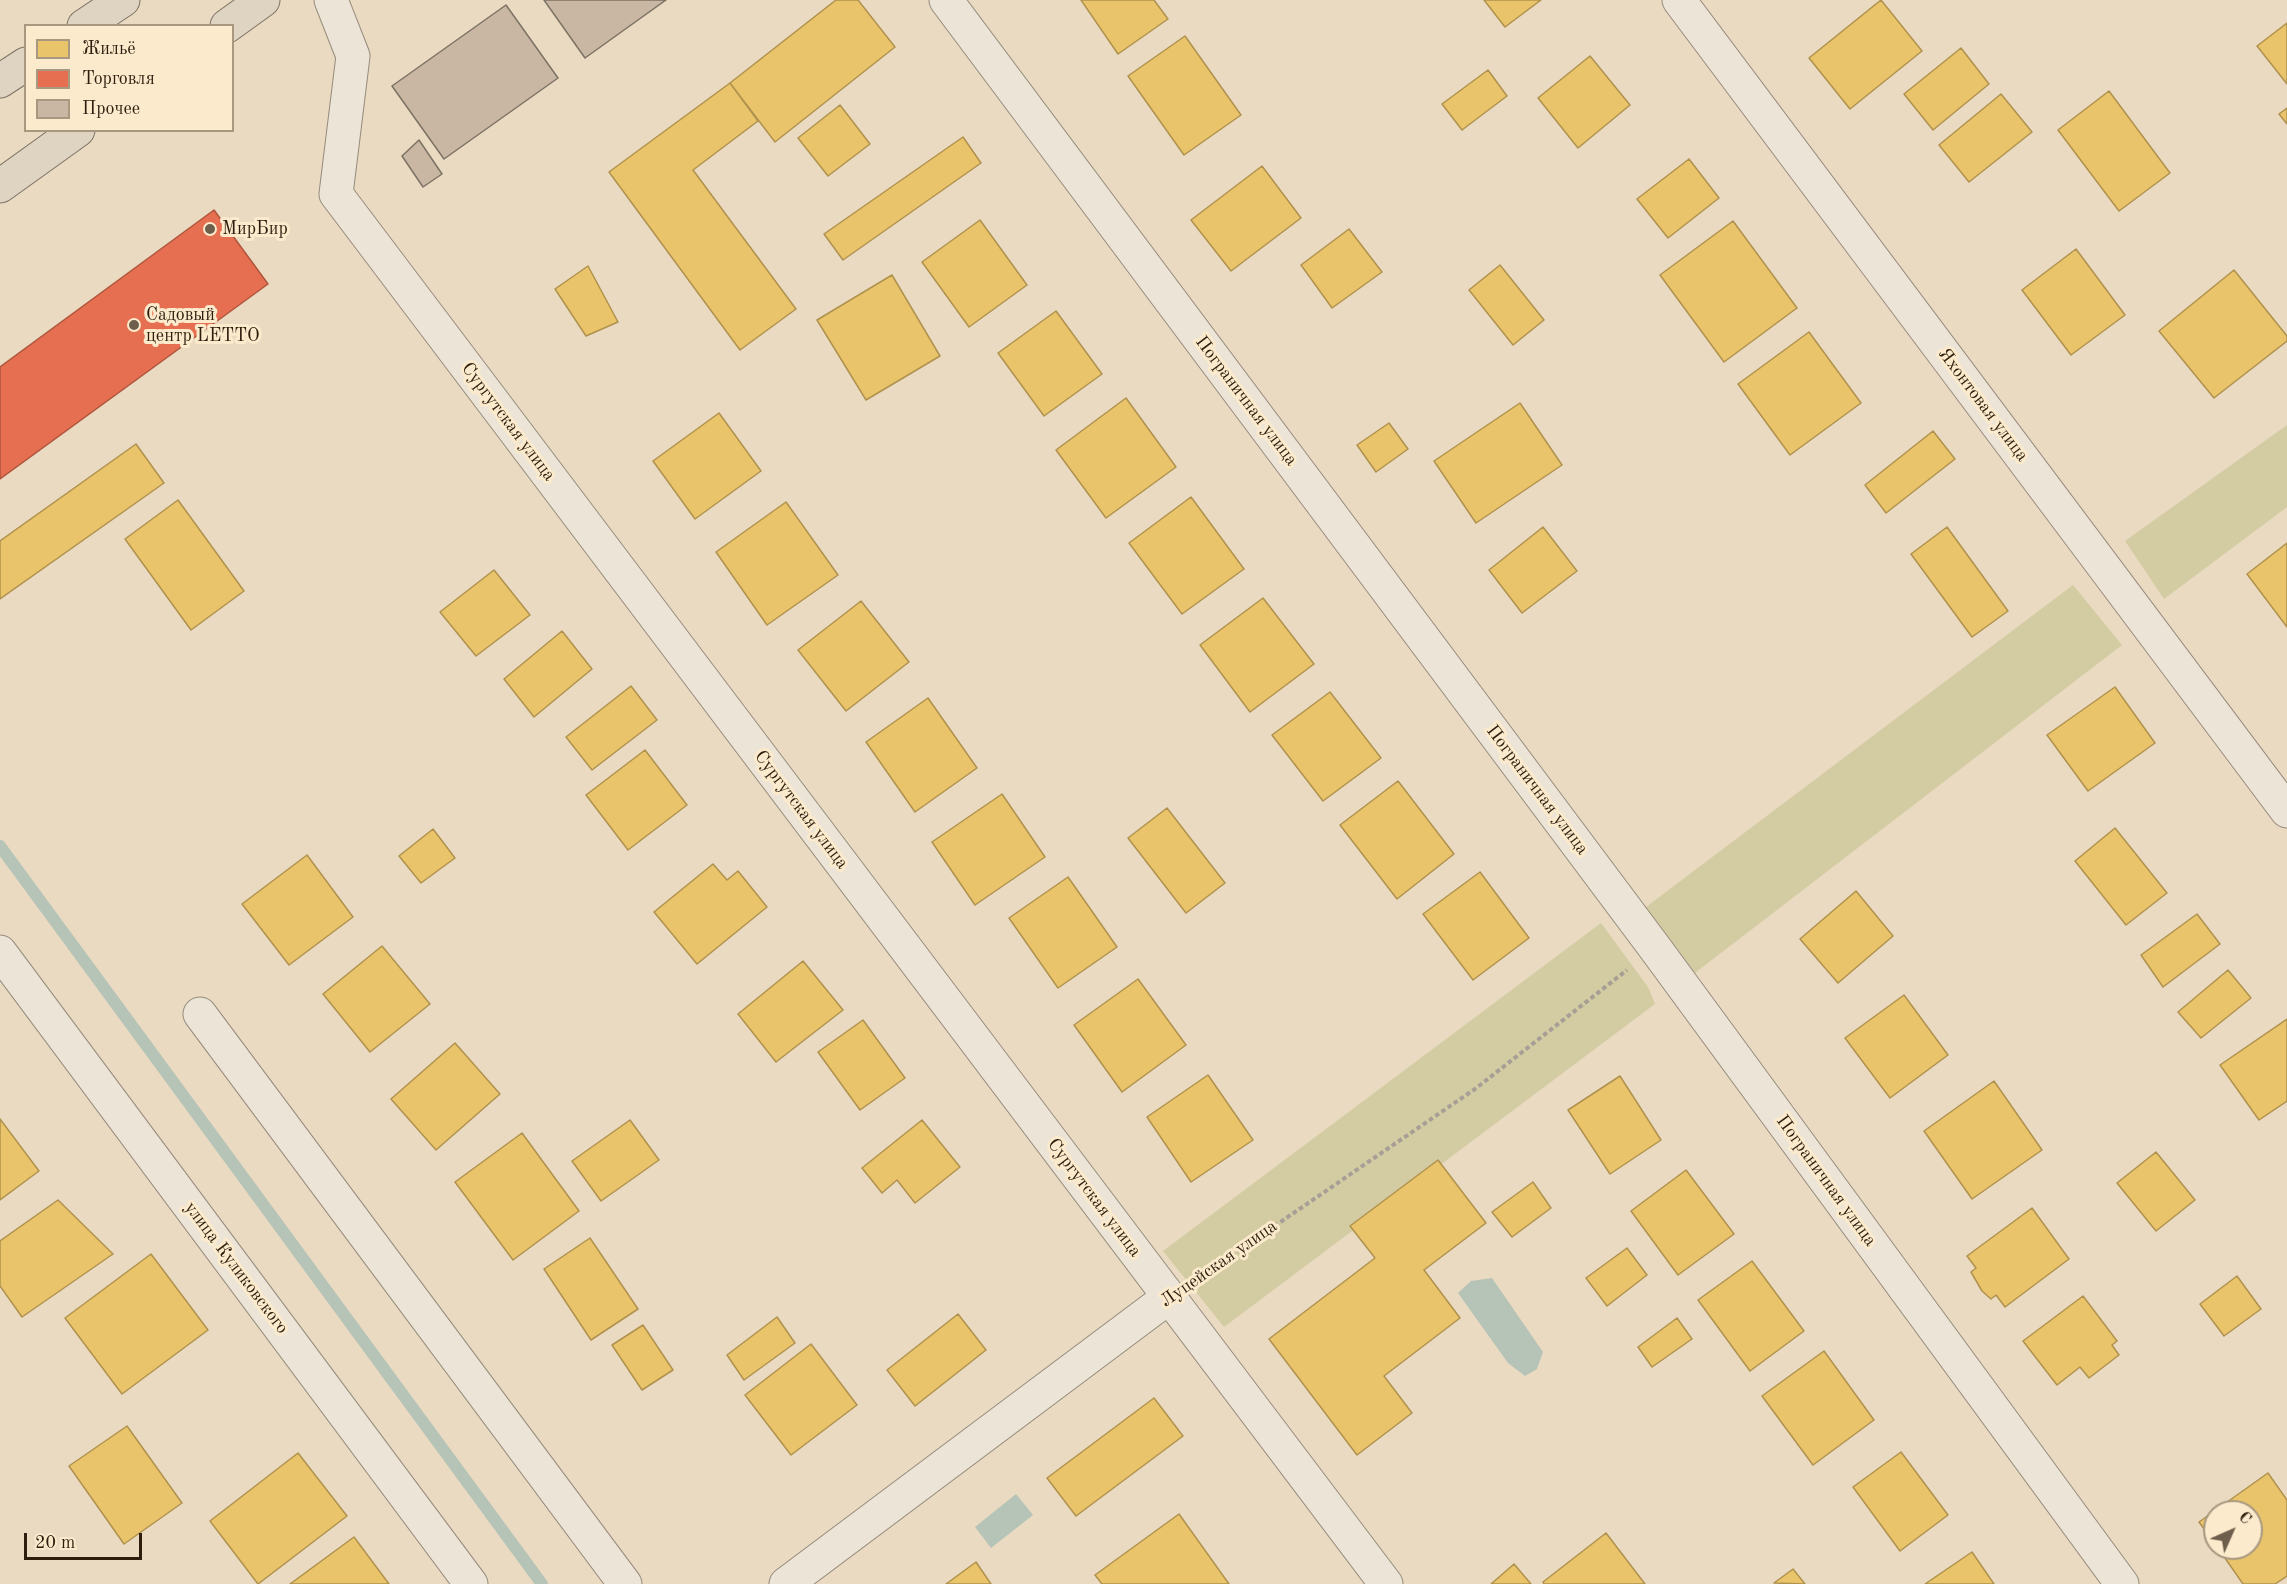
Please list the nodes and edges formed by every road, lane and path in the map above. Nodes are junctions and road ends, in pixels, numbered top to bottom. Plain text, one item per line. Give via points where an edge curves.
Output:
1 (123, 0) edge
2 (263, 0) edge
3 (331, 0) edge
4 (946, 0) edge
5 (1679, 0) edge
6 (87, 24) edge
7 (230, 24) edge
8 (24, 65) edge
9 (0, 81) edge
10 (75, 132) edge
11 (0, 186) edge
12 (2287, 811) edge
13 (1655, 948) junction
14 (0, 952) edge
15 (200, 1014) dead end
16 (1169, 1298) junction
17 (471, 1584) edge
18 (625, 1584) edge
19 (786, 1584) edge
20 (1386, 1584) edge
21 (2122, 1584) edge

1 - 6 main road
2 - 7 main road
3 - 16 street, Сургутская улица via 353,56 336,194
4 - 13 street, Пограничная улица
5 - 12 street, Яхонтовая улица
8 - 9 main road
10 - 11 main road
13 - 16 path, Луцейская улица via 1475,1089
13 - 21 street, Пограничная улица
14 - 17 street, улица Куликовского
15 - 18 street
16 - 19 street, Луцейская улица
16 - 20 street, Сургутская улица

